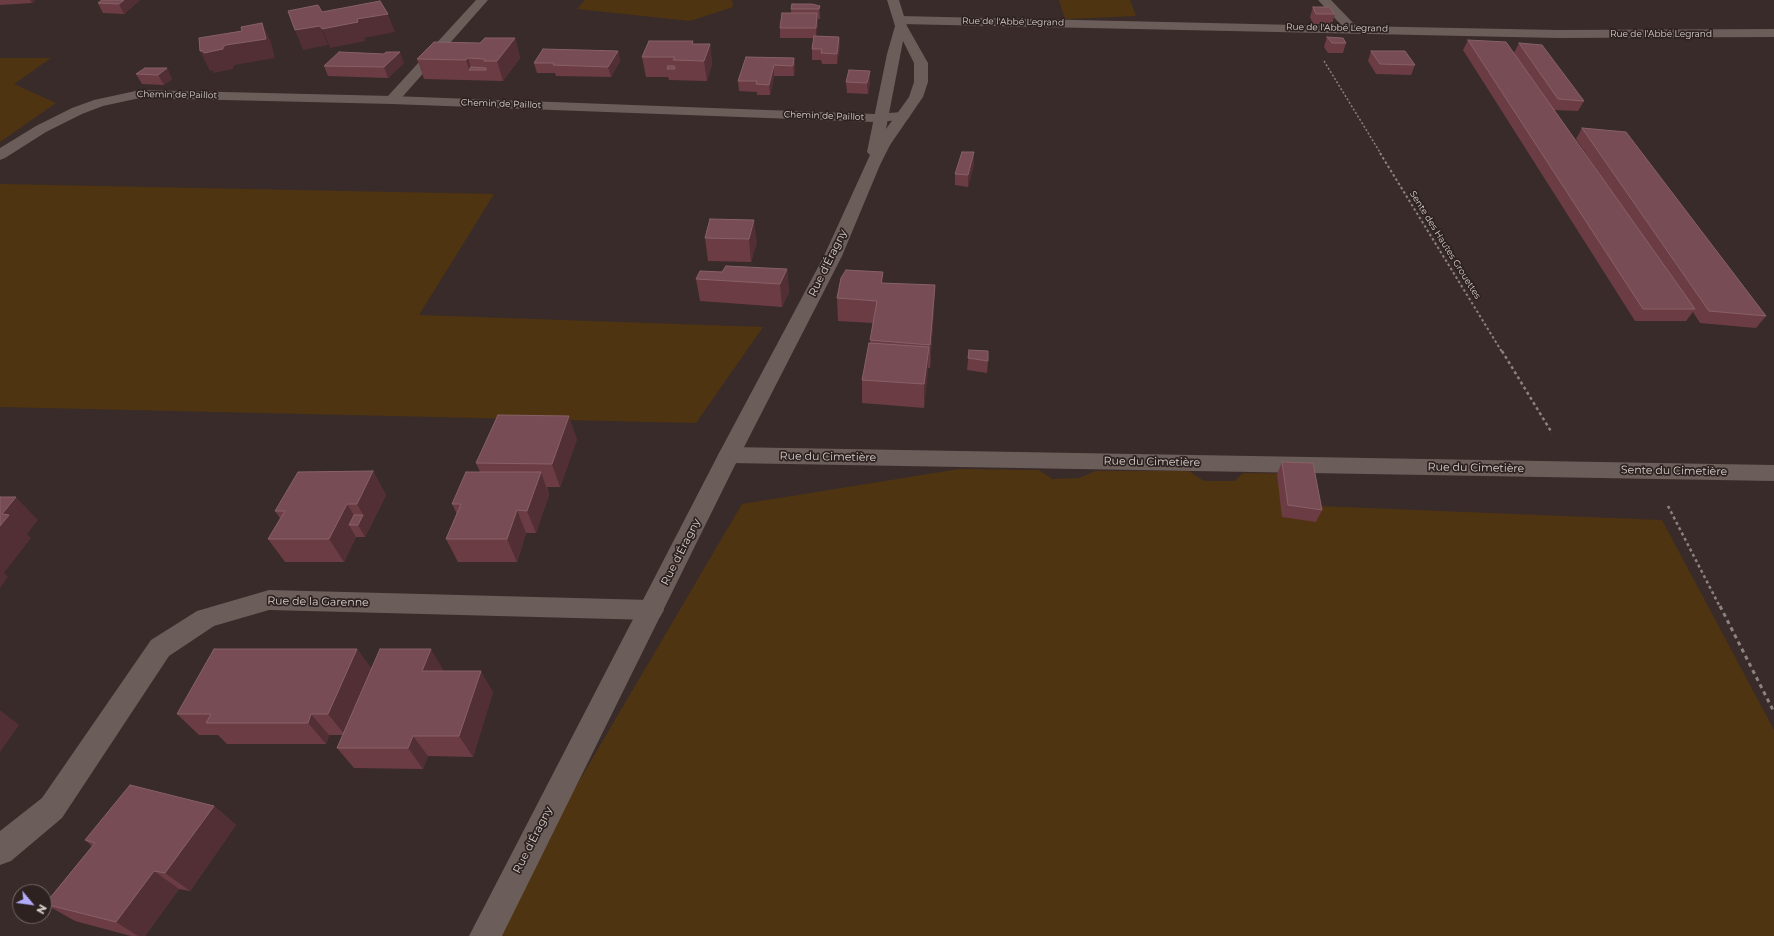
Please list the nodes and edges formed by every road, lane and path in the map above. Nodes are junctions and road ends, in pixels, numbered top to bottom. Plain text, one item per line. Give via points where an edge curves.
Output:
1 (482, 0) edge
2 (893, 0) edge
3 (1324, 0) edge
4 (900, 23) junction
5 (1303, 27) junction
6 (1352, 29) junction
7 (1774, 33) edge
8 (392, 100) junction
9 (904, 116) junction
10 (880, 118) junction
11 (0, 155) edge
12 (872, 165) junction
13 (730, 455) junction
14 (1575, 470) junction
15 (1650, 471) junction
16 (1774, 472) edge
17 (651, 610) junction
18 (1774, 712) edge
19 (0, 850) edge
20 (485, 936) edge

1 - 8 street
2 - 4 street, Rue d'Éragny
3 - 6 street
4 - 5 street, Rue de l'Abbé Legrand
4 - 9 street, Rue d'Éragny via 918,55 922,72 916,98
4 - 10 street, Rue d'Éragny
5 - 6 street, Rue de l'Abbé Legrand
5 - 14 path, Sente des Hautes Grouettes
6 - 7 street, Rue de l'Abbé Legrand via 1558,34
8 - 10 street, Chemin de Paillot
8 - 11 street, Chemin de Paillot via 140,94 98,103 77,111 41,129
9 - 10 street, Chemin de Paillot
9 - 12 street, Rue d'Éragny
10 - 12 street, Rue d'Éragny
12 - 13 street, Rue d'Éragny via 833,256
13 - 14 street, Rue du Cimetière
13 - 17 street, Rue d'Éragny
14 - 15 street, Sente du Cimetière
15 - 16 street, Sente du Cimetière
15 - 18 path
17 - 19 street, Rue de la Garenne via 269,600 206,618 160,648 52,808
17 - 20 street, Rue d'Éragny

